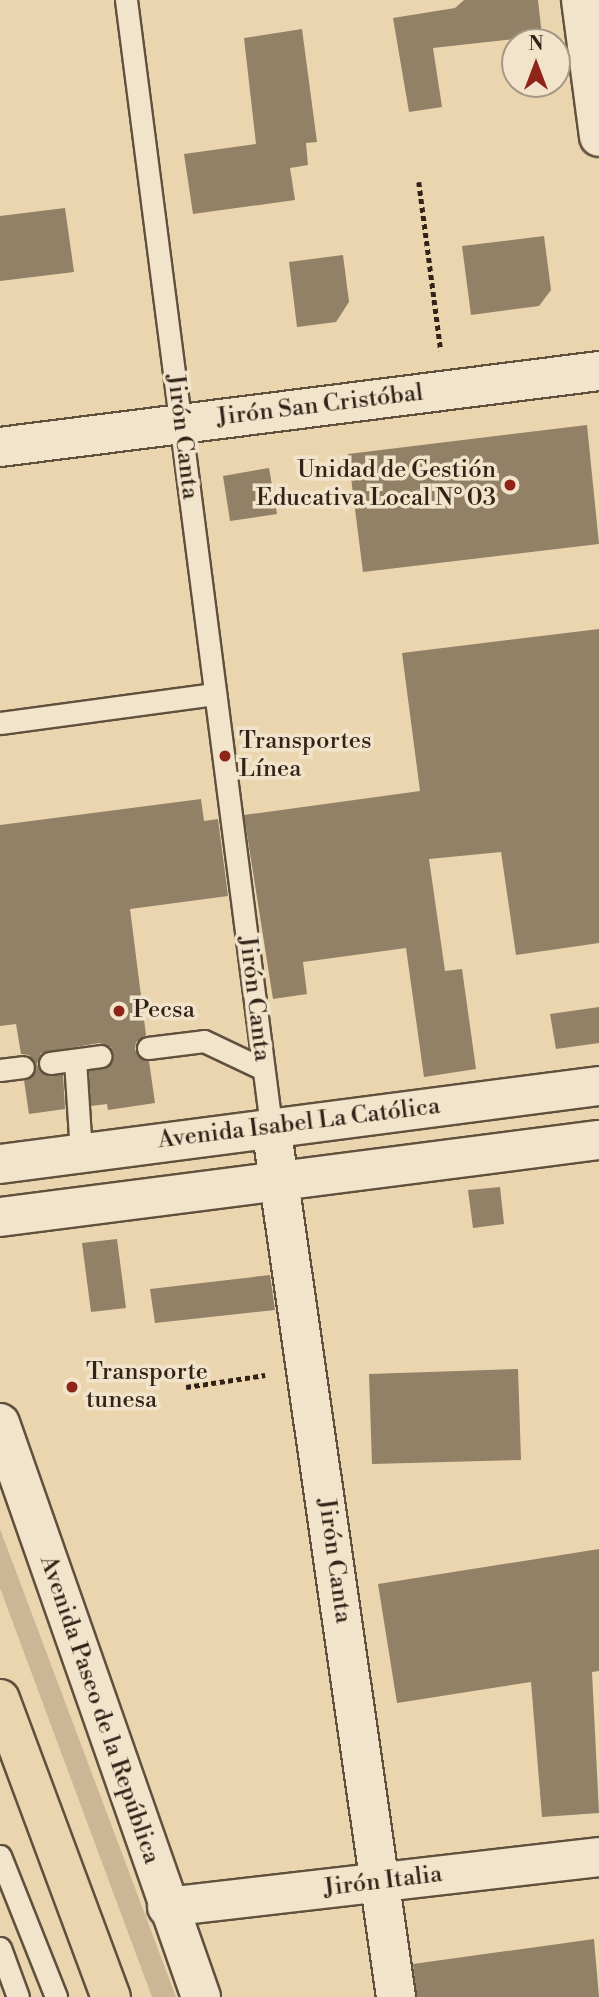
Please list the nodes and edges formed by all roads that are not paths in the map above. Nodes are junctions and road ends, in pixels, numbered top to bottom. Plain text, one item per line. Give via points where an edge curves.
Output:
1 (125, 0) edge
2 (581, 0) edge
3 (599, 137) edge
4 (599, 371) edge
5 (180, 424) junction
6 (0, 447) edge
7 (215, 694) junction
8 (0, 723) edge
9 (148, 1048) dead end
10 (101, 1056) dead end
11 (75, 1060) junction
12 (50, 1063) dead end
13 (23, 1068) dead end
14 (263, 1069) junction
15 (0, 1070) edge
16 (599, 1086) edge
17 (271, 1126) junction
18 (599, 1140) edge
19 (81, 1152) junction
20 (0, 1164) edge
21 (278, 1181) junction
22 (0, 1217) edge
23 (0, 1423) edge
24 (0, 1699) edge
25 (0, 1856) edge
26 (599, 1857) edge
27 (382, 1882) junction
28 (167, 1907) junction
29 (0, 1948) edge
30 (18, 1997) edge
31 (55, 1997) edge
32 (111, 1997) edge
33 (201, 1997) edge
34 (397, 1997) edge

1 - 5 lane, Jirón Canta
2 - 3 street
4 - 5 street, Jirón San Cristóbal
5 - 6 street, Jirón San Cristóbal
5 - 7 lane, Jirón Canta
7 - 8 lane
7 - 14 lane, Jirón Canta
9 - 14 lane via 204,1041
10 - 11 lane
11 - 12 lane
11 - 19 lane
13 - 15 lane
14 - 17 lane, Jirón Canta
16 - 17 street, Avenida Isabel La Católica
17 - 19 street, Avenida Isabel La Católica
17 - 21 street, Jirón Canta
18 - 21 street
19 - 20 street, Avenida Isabel La Católica
21 - 22 street
21 - 27 street, Jirón Canta
23 - 28 street, Avenida Paseo de la República
24 - 32 highway
25 - 31 lane
26 - 27 street, Jirón Italia
27 - 28 street, Jirón Italia
27 - 34 street, Jirón Canta
28 - 33 street, Avenida Paseo de la República
29 - 30 lane

